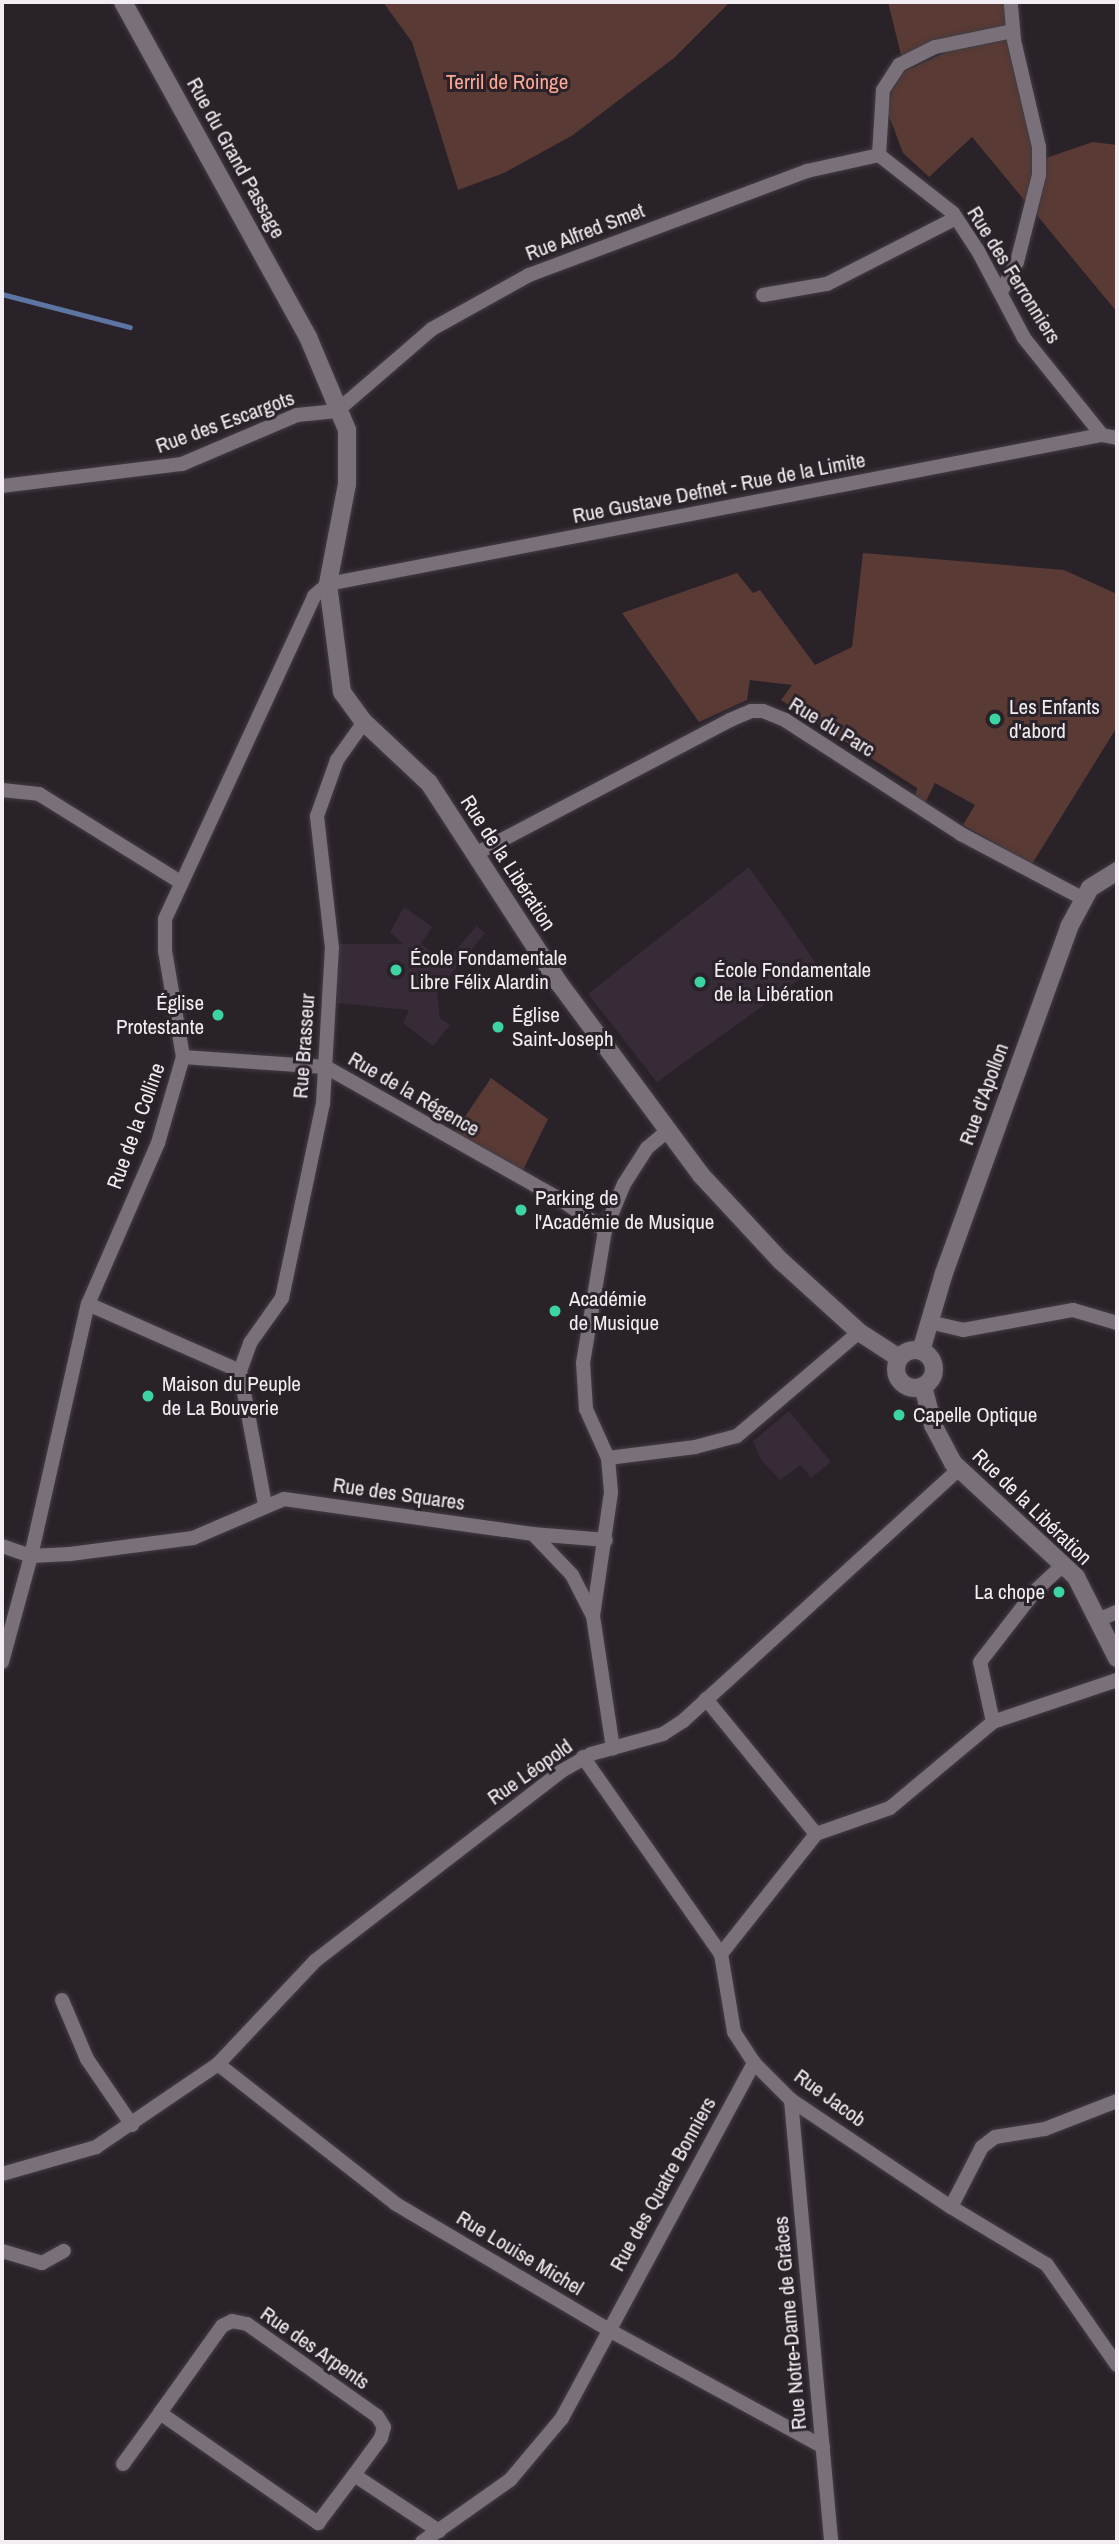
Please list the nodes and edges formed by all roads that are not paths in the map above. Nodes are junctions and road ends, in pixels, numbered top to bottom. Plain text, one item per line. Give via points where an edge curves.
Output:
1 (123, 2) edge
2 (1011, 2) edge
3 (1013, 32) junction
4 (879, 155) junction
5 (956, 218) junction
6 (1001, 292) junction
7 (763, 295) dead end
8 (337, 411) junction
9 (1110, 437) edge
10 (2, 486) edge
11 (328, 584) junction
12 (364, 722) junction
13 (2, 790) edge
14 (477, 853) junction
15 (1117, 871) edge
16 (179, 881) junction
17 (1083, 898) junction
18 (183, 1058) junction
19 (326, 1067) junction
20 (667, 1130) junction
21 (605, 1230) junction
22 (88, 1304) junction
23 (929, 1322) junction
24 (1117, 1323) edge
25 (859, 1332) junction
26 (921, 1351) junction
27 (899, 1358) junction
28 (240, 1371) junction
29 (923, 1386) junction
30 (608, 1458) junction
31 (959, 1469) junction
32 (265, 1504) junction
33 (533, 1534) junction
34 (606, 1540) junction
35 (2, 1546) edge
36 (31, 1556) junction
37 (1063, 1565) junction
38 (1117, 1612) edge
39 (593, 1616) junction
40 (1098, 1620) junction
41 (1117, 1658) edge
42 (2, 1662) edge
43 (1117, 1680) edge
44 (706, 1699) junction
45 (993, 1722) junction
46 (613, 1748) junction
47 (583, 1758) junction
48 (816, 1834) junction
49 (721, 1954) junction
50 (62, 2000) dead end
51 (754, 2063) junction
52 (218, 2064) junction
53 (791, 2100) junction
54 (1117, 2101) edge
55 (132, 2125) junction
56 (2, 2174) edge
57 (951, 2207) junction
58 (2, 2251) edge
59 (64, 2251) dead end
60 (607, 2329) junction
61 (1117, 2365) edge
62 (160, 2413) junction
63 (823, 2447) junction
64 (123, 2464) dead end
65 (354, 2475) junction
66 (439, 2530) junction
67 (422, 2542) edge
68 (831, 2542) edge

1 - 8 street, Rue du Grand Passage via 327,374
2 - 3 street
3 - 4 street via 935,47 899,65 883,90
3 - 6 street via 1039,147 1040,175 1017,262
4 - 5 street, Rue des Ferronniers
4 - 8 street, Rue Alfred Smet via 807,171 529,275 432,329
5 - 6 street, Rue des Ferronniers
5 - 7 street via 827,284
6 - 9 street, Rue des Ferronniers via 1024,338
8 - 10 street, Rue des Escargots via 297,415 182,464
8 - 11 street via 347,430 346,484
9 - 11 street, Rue Gustave Defnet - Rue de la Limite
11 - 12 street, Rue de la Libération via 342,692
11 - 16 street, Rue de la Colline via 314,596
12 - 14 street, Rue de la Libération via 429,783
12 - 19 street, Rue Brasseur via 337,760 317,816 332,948
13 - 16 street via 39,794
14 - 17 street, Rue du Parc via 751,711 785,720 1012,863
14 - 20 street, Rue de la Libération via 552,973
15 - 17 street, Rue d'Apollon via 1092,885
16 - 18 street, Rue de la Colline via 165,919 165,951
17 - 23 street, Rue d'Apollon
18 - 19 street, Rue de la Régence
18 - 22 street, Rue de la Colline via 158,1143
19 - 21 street, Rue de la Régence via 561,1200
19 - 28 street, Rue Brasseur via 282,1298 250,1343
20 - 21 street via 647,1148 624,1184
20 - 25 street, Rue de la Libération via 737,1217
21 - 30 street via 583,1363 586,1409
22 - 28 street
22 - 36 street, Rue de la Colline
23 - 24 street via 963,1330 1073,1310
23 - 26 street, Rue d'Apollon
25 - 27 street, Rue de la Libération
25 - 30 street via 737,1436 695,1447
26 - 27 street via 910,1350
26 - 29 street via 934,1367 931,1380
27 - 29 street via 899,1380 910,1387
28 - 32 street
29 - 31 street, Rue de la Libération via 935,1431
30 - 34 street
31 - 37 street, Rue de la Libération
31 - 44 street, Rue Léopold
32 - 33 street, Rue des Squares via 284,1499
32 - 36 street, Rue des Squares via 193,1538
33 - 34 street, Rue des Squares
33 - 39 street via 572,1575
34 - 39 street
35 - 36 street
36 - 42 street, Rue de la Colline
37 - 40 street, Rue de la Libération via 1077,1580
37 - 45 street via 1035,1591 980,1662
38 - 40 street
39 - 46 street
40 - 41 street, Rue de la Libération
43 - 45 street
44 - 46 street, Rue Léopold via 663,1734
44 - 48 street
45 - 48 street via 890,1808
46 - 47 street, Rue Léopold
47 - 49 street, Rue Jacob
47 - 52 street, Rue Léopold via 315,1961
48 - 49 street
49 - 51 street, Rue Jacob via 734,2032
50 - 55 street via 87,2059
51 - 53 street, Rue Jacob
51 - 60 street, Rue des Quatre Bonniers
52 - 55 street, Rue Léopold
52 - 60 street, Rue Louise Michel via 396,2204
53 - 57 street, Rue Jacob
53 - 63 street, Rue Notre-Dame de Grâces
54 - 57 street via 1045,2129 995,2137 982,2147
55 - 56 street, Rue Léopold via 82,2153
57 - 61 street, Rue Jacob via 1048,2265
58 - 59 street via 42,2263
60 - 63 street, Rue Louise Michel
60 - 66 street, Rue des Quatre Bonniers via 562,2418 536,2452 510,2480
62 - 64 street, Rue des Arpents
62 - 65 street, Rue des Arpents via 318,2523
62 - 65 street, Rue des Arpents via 222,2326 232,2321 247,2324 377,2416 384,2427 381,2438
63 - 68 street, Rue Notre-Dame de Grâces
65 - 66 street
66 - 67 street, Rue des Quatre Bonniers

